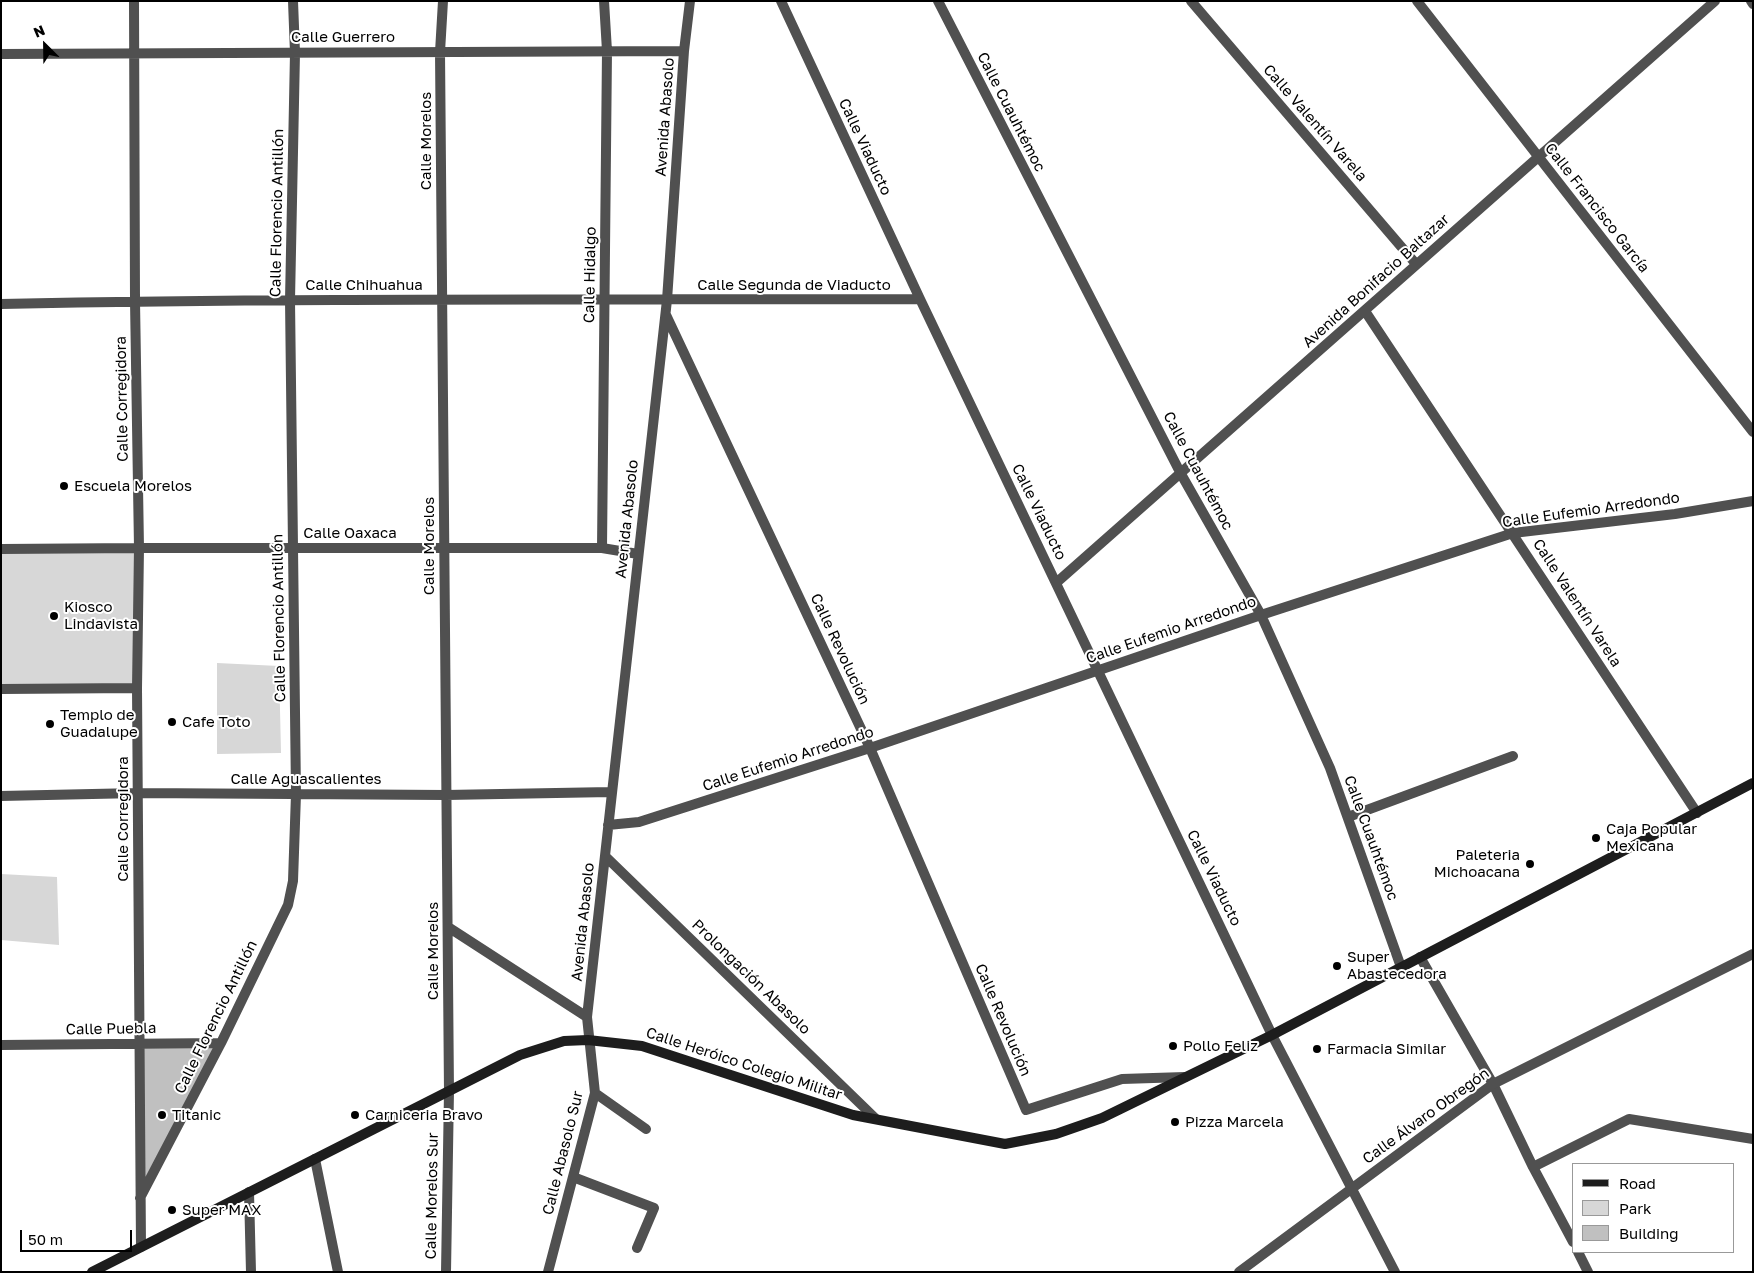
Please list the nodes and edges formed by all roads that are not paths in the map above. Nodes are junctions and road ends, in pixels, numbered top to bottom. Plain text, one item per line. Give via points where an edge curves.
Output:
1 (134, 1) edge
2 (294, 1) edge
3 (443, 1) edge
4 (604, 1) edge
5 (690, 1) edge
6 (781, 1) edge
7 (938, 1) edge
8 (1191, 1) edge
9 (1715, 1) edge
10 (1420, 2) edge
11 (607, 51) junction
12 (684, 51) junction
13 (440, 52) junction
14 (295, 53) junction
15 (1, 54) edge
16 (134, 54) junction
17 (1539, 158) junction
18 (1416, 264) junction
19 (290, 300) junction
20 (442, 300) junction
21 (667, 300) junction
22 (920, 300) junction
23 (135, 301) junction
24 (604, 301) junction
25 (1, 304) edge
26 (1365, 311) junction
27 (666, 314) junction
28 (1753, 432) edge
29 (1181, 474) junction
30 (1753, 501) edge
31 (1513, 533) junction
32 (139, 548) junction
33 (294, 548) junction
34 (444, 548) junction
35 (602, 548) junction
36 (1, 549) edge
37 (638, 554) junction
38 (1056, 583) junction
39 (1261, 615) junction
40 (1098, 671) junction
41 (1, 688) edge
42 (137, 688) junction
43 (870, 748) junction
44 (1513, 756) dead end
45 (1753, 783) edge
46 (138, 792) junction
47 (611, 792) junction
48 (296, 794) junction
49 (446, 795) junction
50 (1, 796) edge
51 (1697, 812) junction
52 (1348, 817) junction
53 (608, 825) junction
54 (605, 856) junction
55 (448, 927) junction
56 (1753, 954) edge
57 (1420, 958) junction
58 (1402, 968) junction
59 (587, 1017) junction
60 (1272, 1035) junction
61 (588, 1040) junction
62 (222, 1043) junction
63 (139, 1044) junction
64 (1, 1045) edge
65 (1185, 1077) junction
66 (1493, 1084) junction
67 (449, 1091) junction
68 (595, 1093) junction
69 (1026, 1110) joint
70 (876, 1119) junction
71 (646, 1129) dead end
72 (1753, 1139) edge
73 (315, 1159) junction
74 (1533, 1167) junction
75 (573, 1177) junction
76 (1353, 1188) junction
77 (250, 1192) junction
78 (140, 1199) junction
79 (1572, 1240) edge
80 (140, 1247) junction
81 (637, 1248) dead end
82 (1578, 1253) edge
83 (92, 1272) edge
84 (251, 1272) edge
85 (338, 1272) edge
86 (446, 1272) edge
87 (548, 1272) edge
88 (1238, 1272) edge
89 (1395, 1272) edge
90 (1588, 1272) edge

1 - 16 street, Calle Corregidora
2 - 14 street, Calle Florencio Antillón
3 - 13 street, Calle Morelos
4 - 11 street, Calle Hidalgo
5 - 12 street, Avenida Abasolo
6 - 22 street, Calle Viaducto
7 - 29 street, Calle Cuauhtémoc
8 - 18 street, Calle Valentín Varela
9 - 17 street, Avenida Bonifacio Baltazar
10 - 17 street, Calle Francisco García
11 - 12 street, Calle Guerrero
11 - 13 street, Calle Guerrero
11 - 24 street, Calle Hidalgo
12 - 21 street, Avenida Abasolo
13 - 14 street, Calle Guerrero
13 - 20 street, Calle Morelos
14 - 16 street, Calle Guerrero
14 - 19 street, Calle Florencio Antillón
15 - 16 street, Calle Guerrero
16 - 23 street, Calle Corregidora
17 - 18 street, Avenida Bonifacio Baltazar
17 - 28 street, Calle Francisco García
18 - 26 street, Avenida Bonifacio Baltazar
19 - 20 street, Calle Chihuahua
19 - 23 street, Calle Chihuahua
19 - 33 street, Calle Florencio Antillón
20 - 24 street, Calle Chihuahua
20 - 34 street, Calle Morelos
21 - 22 street, Calle Segunda de Viaducto
21 - 24 street, Calle Chihuahua
21 - 27 street, Avenida Abasolo
22 - 38 street, Calle Viaducto
23 - 25 street, Calle Chihuahua
23 - 32 street, Calle Corregidora
24 - 35 street, Calle Hidalgo
26 - 29 street, Avenida Bonifacio Baltazar
26 - 31 street, Calle Valentín Varela
27 - 37 street, Avenida Abasolo
27 - 43 street, Calle Revolución
29 - 38 street, Avenida Bonifacio Baltazar
29 - 39 street, Calle Cuauhtémoc
30 - 31 street, Calle Eufemio Arredondo via 1675,514
31 - 39 street, Calle Eufemio Arredondo
31 - 51 street, Calle Valentín Varela
32 - 33 street, Calle Oaxaca
32 - 36 street, Calle Oaxaca
32 - 42 street, Calle Corregidora
33 - 34 street, Calle Oaxaca
33 - 48 street, Calle Florencio Antillón
34 - 35 street, Calle Oaxaca
34 - 49 street, Calle Morelos
35 - 37 street, Calle Oaxaca
37 - 47 street, Avenida Abasolo
38 - 40 street, Calle Viaducto
39 - 40 street, Calle Eufemio Arredondo
39 - 52 street, Calle Cuauhtémoc via 1330,768
40 - 43 street, Calle Eufemio Arredondo
40 - 60 street, Calle Viaducto
41 - 42 street
42 - 46 street, Calle Corregidora
43 - 53 street, Calle Eufemio Arredondo via 639,822
43 - 69 street, Calle Revolución
44 - 52 street
45 - 51 main road, Calle Heróico Colegio Militar
46 - 48 street, Calle Aguascalientes
46 - 50 street, Calle Aguascalientes
46 - 63 street, Calle Corregidora
47 - 49 street, Calle Aguascalientes
47 - 53 street, Avenida Abasolo
48 - 49 street, Calle Aguascalientes
48 - 62 street, Calle Florencio Antillón via 293,881 288,905
49 - 55 street, Calle Morelos
51 - 57 main road, Calle Heróico Colegio Militar
52 - 58 street, Calle Cuauhtémoc
53 - 54 street, Avenida Abasolo
54 - 59 street, Avenida Abasolo
54 - 70 street, Prolongación Abasolo
55 - 59 street
55 - 67 street, Calle Morelos
56 - 66 street, Calle Álvaro Obregón
57 - 58 main road, Calle Heróico Colegio Militar
57 - 66 street
58 - 60 main road, Calle Heróico Colegio Militar
59 - 61 street, Avenida Abasolo
60 - 65 main road, Calle Heróico Colegio Militar
60 - 76 street, Calle Viaducto
61 - 67 main road, Calle Heróico Colegio Militar via 564,1041 520,1055
61 - 68 street, Calle Abasolo Sur
61 - 70 main road, Calle Heróico Colegio Militar via 642,1046 853,1115
62 - 63 street, Calle Puebla
62 - 78 street, Calle Florencio Antillón
63 - 64 street, Calle Puebla
63 - 78 street, Calle Corregidora
65 - 69 street, Calle Heróico Colegio Militar via 1122,1079
65 - 70 main road, Calle Heróico Colegio Militar via 1102,1118 1056,1134 1005,1144
66 - 74 street
66 - 76 street, Calle Álvaro Obregón
67 - 73 main road, Calle Heróico Colegio Militar
67 - 86 street, Calle Morelos Sur
68 - 71 street
68 - 75 street, Calle Abasolo Sur
72 - 74 street via 1629,1119
73 - 77 main road, Calle Heróico Colegio Militar
73 - 85 street
74 - 79 street
75 - 81 street via 654,1208
75 - 87 street, Calle Abasolo Sur
76 - 88 street, Calle Álvaro Obregón
76 - 89 street, Calle Viaducto
77 - 80 main road, Calle Heróico Colegio Militar
77 - 84 street
78 - 80 street, Calle Corregidora
80 - 83 main road, Calle Heróico Colegio Militar
82 - 90 street

